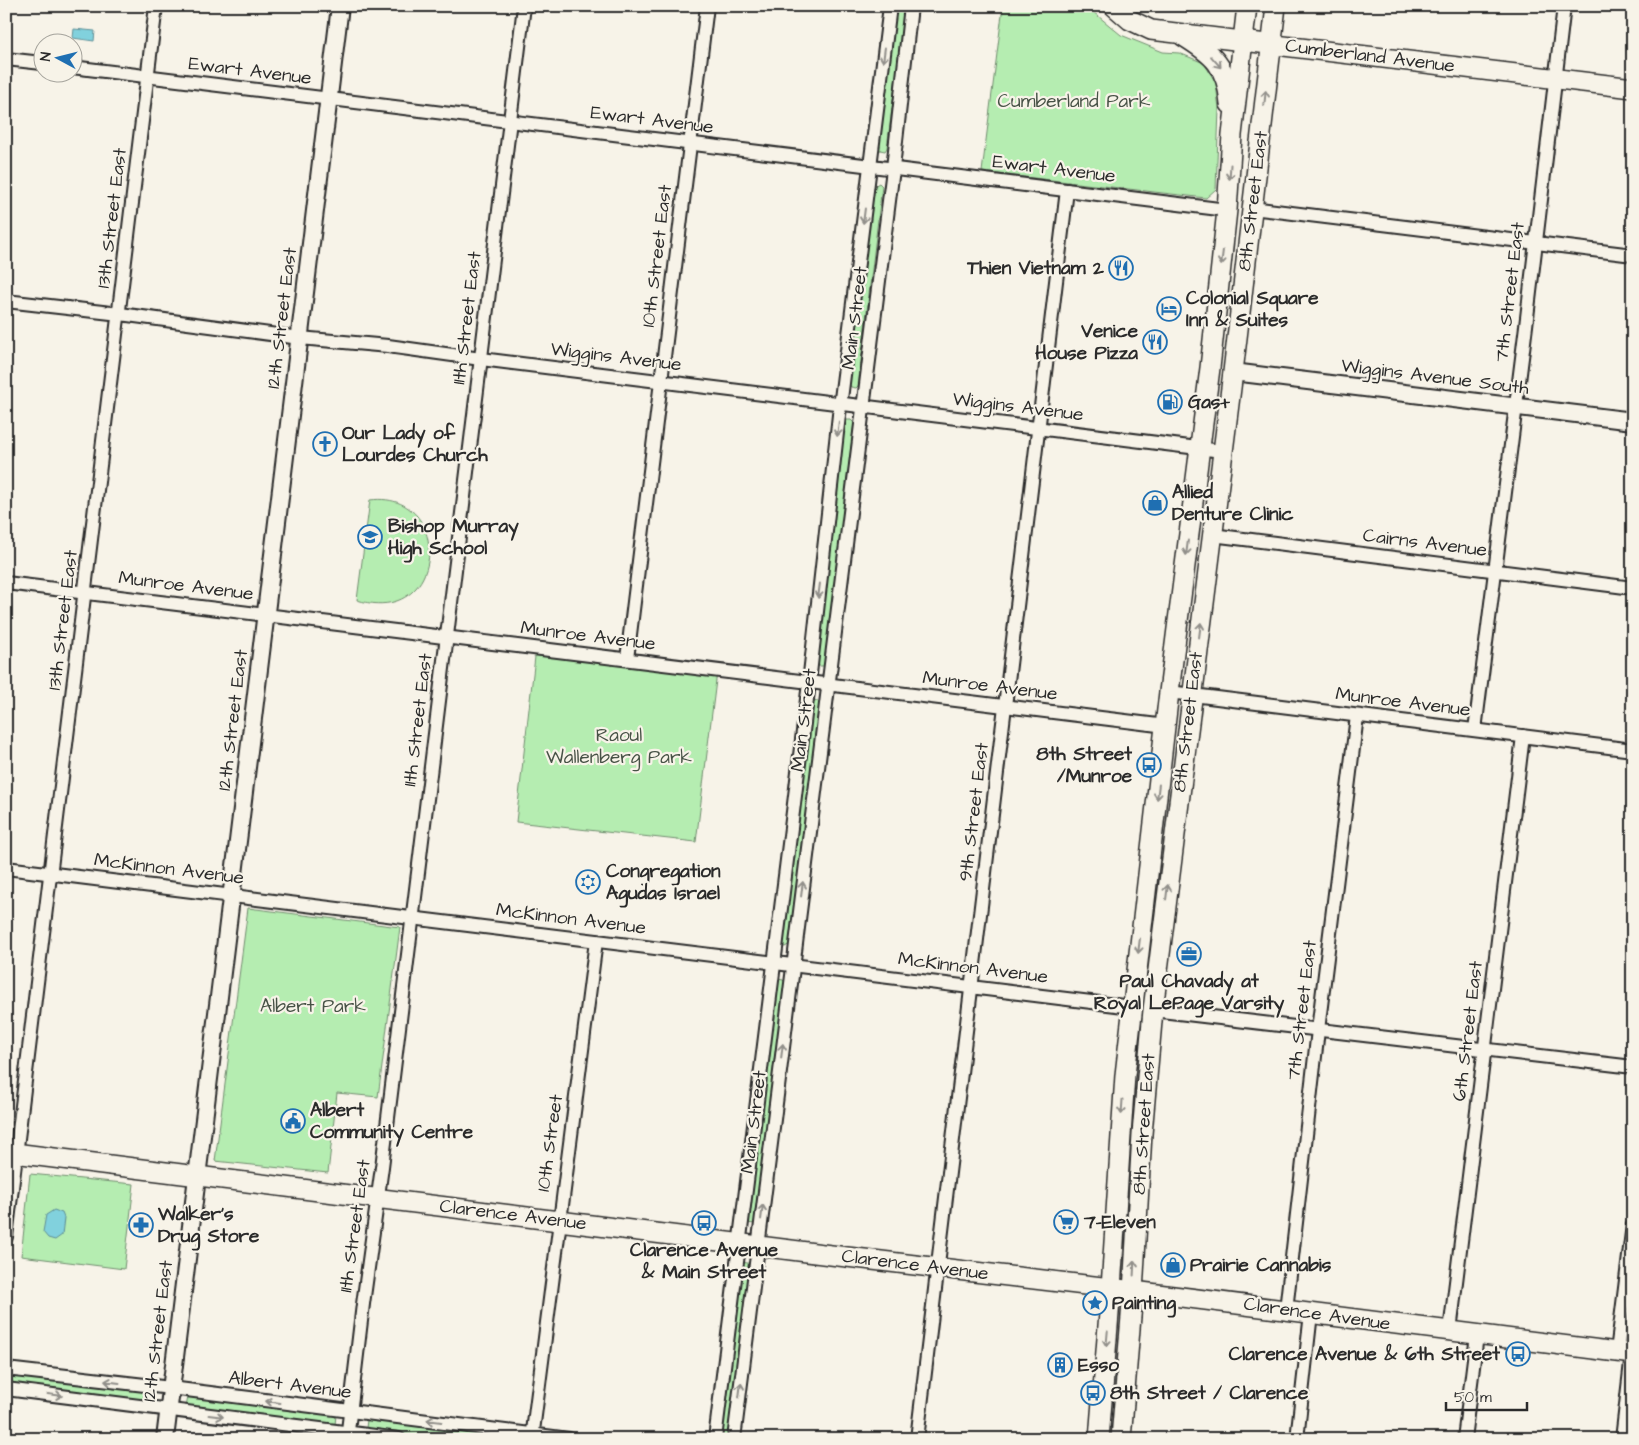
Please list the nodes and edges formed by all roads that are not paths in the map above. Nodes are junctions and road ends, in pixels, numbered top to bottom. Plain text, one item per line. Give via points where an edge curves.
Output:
1 (156, 6) edge
2 (340, 6) edge
3 (524, 6) edge
4 (707, 6) edge
5 (890, 6) edge
6 (911, 6) edge
7 (1114, 6) edge
8 (1247, 6) edge
9 (1276, 6) edge
10 (1564, 6) edge
11 (1178, 33) junction
12 (1243, 41) junction
13 (1272, 44) junction
14 (6, 59) edge
15 (32, 63) edge
16 (82, 68) edge
17 (147, 77) junction
18 (1555, 78) junction
19 (1633, 88) edge
20 (329, 99) junction
21 (510, 121) junction
22 (1232, 135) junction
23 (690, 144) junction
24 (870, 166) junction
25 (893, 168) junction
26 (1067, 190) junction
27 (1252, 208) junction
28 (1228, 210) junction
29 (1535, 242) junction
30 (1633, 255) edge
31 (6, 301) edge
32 (120, 314) junction
33 (300, 338) junction
34 (481, 359) junction
35 (1233, 372) junction
36 (660, 381) junction
37 (841, 403) junction
38 (862, 406) junction
39 (1516, 406) junction
40 (1633, 421) edge
41 (1039, 428) junction
42 (1200, 448) junction
43 (1222, 451) junction
44 (1212, 535) junction
45 (1494, 571) junction
46 (6, 584) edge
47 (1633, 588) edge
48 (85, 593) junction
49 (267, 615) junction
50 (447, 638) junction
51 (627, 660) junction
52 (809, 683) junction
53 (828, 685) junction
54 (1169, 692) junction
55 (1192, 695) junction
56 (1005, 706) junction
57 (1357, 716) junction
58 (1166, 726) junction
59 (1475, 730) junction
60 (1523, 736) junction
61 (1633, 750) edge
62 (6, 868) edge
63 (51, 873) junction
64 (230, 895) junction
65 (412, 918) junction
66 (596, 941) junction
67 (774, 962) junction
68 (793, 964) junction
69 (972, 987) junction
70 (1132, 1007) junction
71 (1153, 1010) junction
72 (1318, 1030) junction
73 (1485, 1050) junction
74 (1633, 1067) edge
75 (11, 1153) edge
76 (198, 1176) junction
77 (378, 1198) junction
78 (559, 1220) junction
79 (1633, 1224) edge
80 (6, 1237) edge
81 (739, 1244) junction
82 (758, 1246) junction
83 (938, 1267) junction
84 (1111, 1288) junction
85 (1133, 1292) junction
86 (1286, 1310) junction
87 (1312, 1313) junction
88 (1450, 1331) junction
89 (1477, 1334) junction
90 (1627, 1353) edge
91 (6, 1369) edge
92 (171, 1388) junction
93 (6, 1389) edge
94 (169, 1410) junction
95 (350, 1412) junction
96 (347, 1436) edge
97 (533, 1436) edge
98 (165, 1439) edge
99 (399, 1439) edge
100 (569, 1439) edge
101 (715, 1439) edge
102 (734, 1439) edge
103 (917, 1439) edge
104 (1099, 1439) edge
105 (1121, 1439) edge
106 (1297, 1439) edge
107 (1464, 1439) edge
108 (1622, 1439) edge

1 - 17 street, 13th Street East
2 - 20 street, 12th Street East
3 - 21 street, 11th Street East
4 - 23 street, 10th Street East
5 -> 24 street, Main Street
6 - 25 street, Main Street
7 - 11 main road, Cumberland Avenue via 1130,20 1152,30
8 - 12 main road, 8th Street East
9 - 13 main road, 8th Street East
10 - 18 street, 7th Street East
11 - 12 main road, Cumberland Avenue
11 -> 22 main road via 1205,50 1222,68 1229,90
12 - 13 main road, Cumberland Avenue
12 - 22 main road, 8th Street East
13 - 18 main road, Cumberland Avenue
27 -> 13 main road, 8th Street East
14 - 15 street
16 - 17 street, Ewart Avenue
17 - 20 street, Ewart Avenue
17 - 32 street, 13th Street East
18 - 19 main road, Cumberland Avenue
18 - 29 street, 7th Street East
20 - 21 street, Ewart Avenue
20 - 33 street, 12th Street East
21 - 23 street, Ewart Avenue
21 - 34 street, 11th Street East
22 -> 28 main road, 8th Street East
23 - 24 street, Ewart Avenue
23 - 36 street, 10th Street East
24 - 25 street, Ewart Avenue
24 -> 37 street, Main Street
25 - 26 street, Ewart Avenue
25 - 38 street, Main Street
26 - 28 street, Ewart Avenue
26 - 41 street, 9th Street East
27 - 29 street
27 - 35 main road, 8th Street East
28 -> 42 main road, 8th Street East
29 - 30 street
29 - 39 street, 7th Street East
31 - 32 street, Wiggins Avenue
32 - 33 street, Wiggins Avenue
32 - 48 street, 13th Street East
33 - 34 street, Wiggins Avenue
33 - 49 street, 12th Street East
34 - 36 street, Wiggins Avenue
34 - 50 street, 11th Street East
35 - 39 street, Wiggins Avenue South
35 - 43 main road, 8th Street East
36 - 37 street, Wiggins Avenue
36 - 51 street, 10th Street East
37 - 38 street, Wiggins Avenue
37 -> 52 street, Main Street
38 - 41 street, Wiggins Avenue
38 - 53 street, Main Street
39 - 40 street, Wiggins Avenue South
39 - 45 street, 7th Street East
41 - 42 street, Wiggins Avenue
41 - 56 street, 9th Street East
42 - 43 street, Wiggins Avenue
42 -> 54 main road, 8th Street East
43 - 44 main road, 8th Street East
44 - 45 street, Cairns Avenue
55 -> 44 main road, 8th Street East
45 - 47 street, Cairns Avenue
45 - 59 street, 7th Street East
46 - 48 street, Munroe Avenue
48 - 49 street, Munroe Avenue
48 - 63 street, 13th Street East
49 - 50 street, Munroe Avenue
49 - 64 street, 12th Street East
50 - 51 street, Munroe Avenue
50 - 65 street, 11th Street East
51 - 52 street, Munroe Avenue
52 - 53 street, Munroe Avenue
52 - 67 street, Main Street
53 - 56 street, Munroe Avenue
68 -> 53 street, Main Street
54 - 55 street, Munroe Avenue
54 - 58 main road, 8th Street East
55 - 57 street, Munroe Avenue
71 -> 55 main road, 8th Street East
56 - 58 street, Munroe Avenue
56 - 69 street, 9th Street East
57 - 59 street, Munroe Avenue
57 - 72 street, 7th Street East
58 -> 70 main road, 8th Street East
59 - 60 street, Munroe Avenue
60 - 61 street, Munroe Avenue
60 - 73 street, 6th Street East
62 - 63 street, McKinnon Avenue
63 - 64 street, McKinnon Avenue
63 - 75 street, 13th Street East
64 - 65 street, McKinnon Avenue
64 - 76 street, 12th Street East
65 - 66 street, McKinnon Avenue
65 - 77 street, 11th Street East
66 - 67 street, McKinnon Avenue
66 - 78 street, 10th Street
67 - 68 street, McKinnon Avenue
67 - 81 street, Main Street
68 - 69 street, McKinnon Avenue
82 -> 68 street, Main Street
69 - 70 street, McKinnon Avenue
69 - 83 street, 9th Street East
70 -> 84 main road, 8th Street East via 1121,1119
71 - 72 street
85 -> 71 main road, 8th Street East
72 - 73 street
72 - 86 street, 7th Street East
73 - 74 street
73 - 88 street, 6th Street East
75 - 76 main road, Clarence Avenue
75 - 80 street, 13th Street East
76 - 77 main road, Clarence Avenue
76 - 92 street, 12th Street East
77 - 78 main road, Clarence Avenue
77 - 95 street, 11th Street East
78 - 81 main road, Clarence Avenue
78 - 97 street, 10th Street
79 - 90 street
81 - 82 main road, Clarence Avenue
81 - 101 street, Main Street
82 - 83 main road, Clarence Avenue
102 -> 82 street, Main Street
83 - 84 main road, Clarence Avenue
83 - 103 street, 9th Street East
84 - 85 main road, Clarence Avenue
84 -> 104 main road, 8th Street East
85 - 86 main road, Clarence Avenue
85 - 105 main road, 8th Street East
86 - 87 main road, Clarence Avenue
87 - 88 main road, Clarence Avenue
87 - 106 street
88 - 89 main road, Clarence Avenue
89 - 90 main road, Clarence Avenue
89 - 107 street
90 - 108 street
92 -> 91 street, Albert Avenue
92 - 94 street, 12th Street East
95 -> 92 street, Albert Avenue
93 -> 94 street
94 -> 96 street
94 - 98 street, 12th Street East
95 - 96 street, 11th Street East
97 -> 95 street, Albert Avenue
96 - 99 street
97 - 100 street, Albert Avenue

